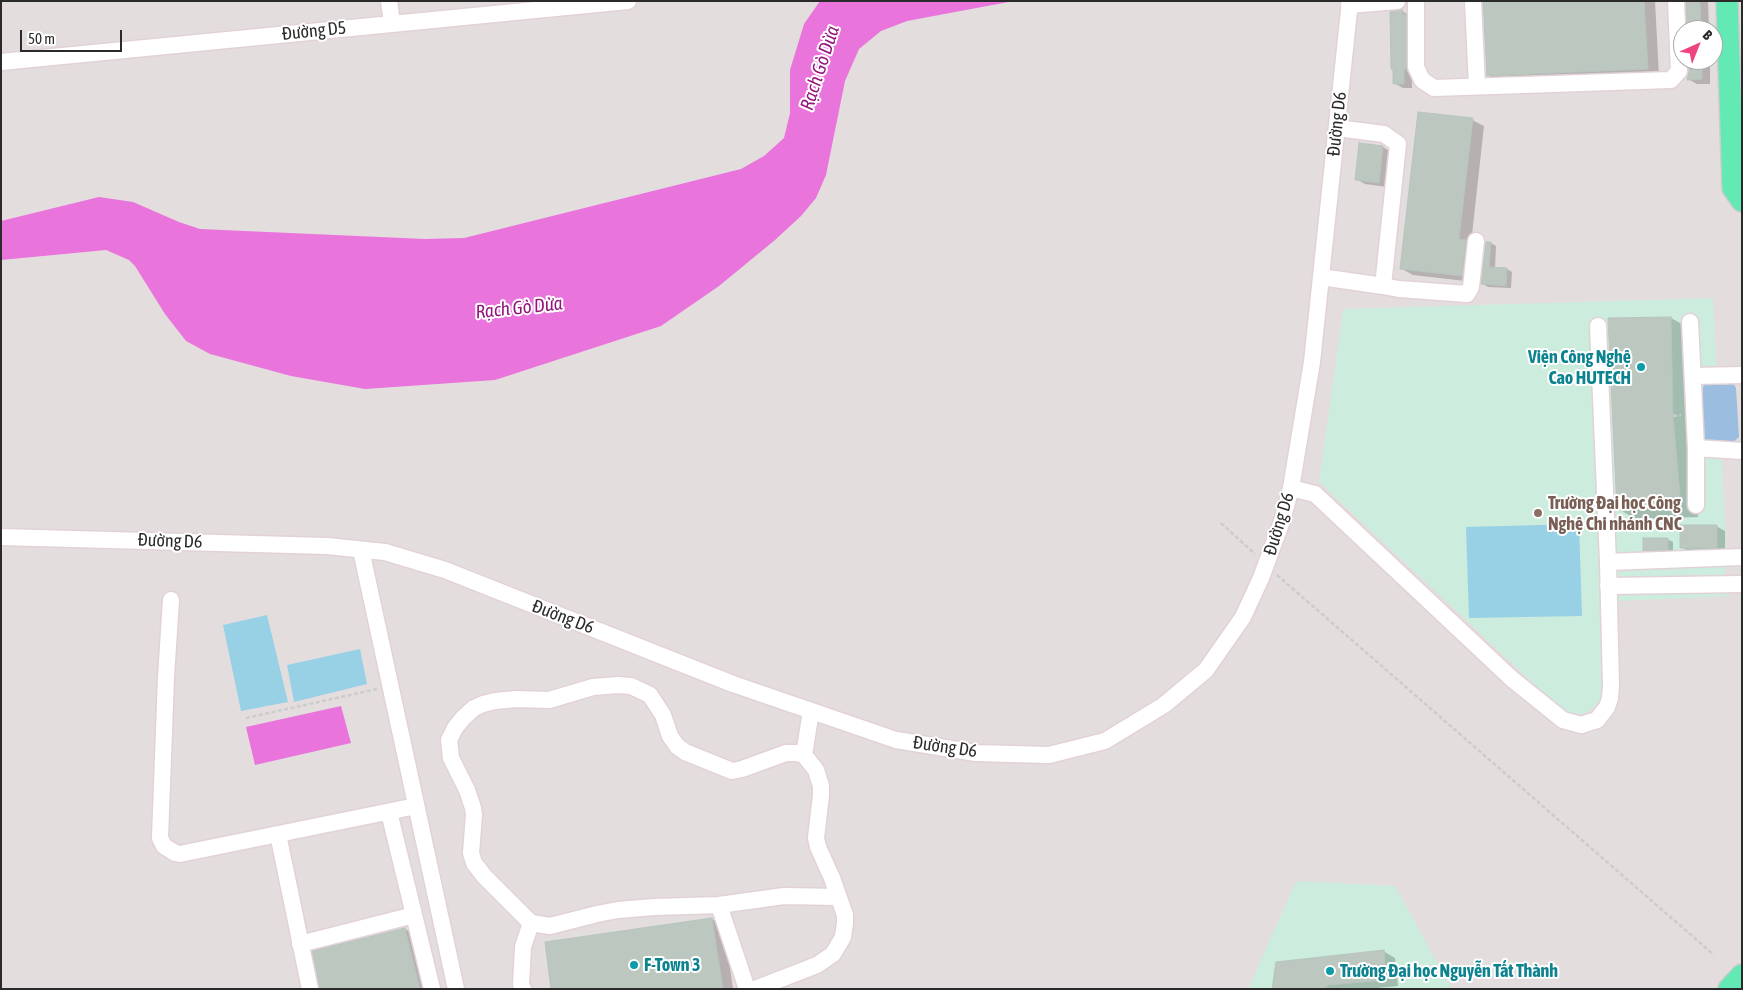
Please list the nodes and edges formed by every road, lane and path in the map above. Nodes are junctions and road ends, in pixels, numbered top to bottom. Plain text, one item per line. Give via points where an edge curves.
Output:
1 (389, 1) edge
2 (628, 1) edge
3 (1397, 1) edge
4 (1416, 1) edge
5 (1473, 1) edge
6 (1676, 1) edge
7 (1727, 1) edge
8 (1738, 1) edge
9 (1349, 3) edge
10 (392, 23) junction
11 (1, 62) edge
12 (1478, 86) junction
13 (1742, 101) edge
14 (1337, 128) junction
15 (1742, 201) edge
16 (1476, 241) dead end
17 (1321, 277) junction
18 (1383, 286) junction
19 (1690, 322) dead end
20 (1598, 326) dead end
21 (1742, 375) edge
22 (1693, 376) junction
23 (1696, 448) junction
24 (1742, 451) edge
25 (1291, 488) junction
26 (1696, 504) dead end
27 (1221, 523) dead end
28 (1, 537) edge
29 (361, 550) junction
30 (1742, 557) edge
31 (1608, 562) junction
32 (1266, 565) junction
33 (1742, 584) edge
34 (1608, 586) junction
35 (172, 600) dead end
36 (390, 686) junction
37 (811, 711) junction
38 (246, 718) dead end
39 (804, 756) junction
40 (416, 806) junction
41 (389, 812) junction
42 (278, 834) junction
43 (837, 897) junction
44 (719, 905) junction
45 (414, 914) junction
46 (531, 923) junction
47 (300, 944) junction
48 (1714, 956) dead end
49 (1742, 975) edge
50 (310, 989) edge
51 (432, 989) edge
52 (456, 989) edge
53 (522, 989) edge
54 (747, 989) edge
55 (755, 989) edge
56 (1729, 989) edge

1 - 10 street
2 - 10 street, Đường D5
3 - 9 street
4 - 12 street via 1416,67 1422,80 1434,88
5 - 12 street
6 - 12 street via 1679,71 1671,80
7 - 15 main road via 1733,188
8 - 13 main road
9 - 14 street, Đường D6
10 - 11 street, Đường D5
14 - 17 street, Đường D6
14 - 18 street via 1384,134 1398,144
16 - 18 street via 1471,287 1467,294
17 - 18 street
17 - 25 street, Đường D6 via 1312,362
19 - 22 street
20 - 31 street
21 - 22 street
22 - 23 street
23 - 24 street
23 - 26 street
25 - 32 street, Đường D6
25 - 34 street via 1315,494 1512,679 1571,724 1597,720 1610,698
27 - 32 path
28 - 29 street, Đường D6 via 327,546
29 - 36 street
29 - 37 street, Đường D6 via 385,552 445,570 732,684
30 - 31 street
31 - 34 street
32 - 37 street, Đường D6 via 1243,617 1206,670 1164,705 1105,741 1049,755 976,753 896,740
32 - 48 path
33 - 34 street
35 - 42 street via 161,841 169,850 180,854
36 - 38 path
36 - 40 street
37 - 39 street
39 - 43 street via 816,770 821,786 816,838
39 - 46 street via 786,753 732,771 710,763 677,746 663,714 650,695 631,686 593,687 549,700 495,701 474,708 455,728 449,740 451,758 473,808 471,856 484,876
40 - 41 street
40 - 52 street
41 - 42 street
41 - 45 street
42 - 47 street
43 - 44 street via 784,896
43 - 55 street via 845,923 843,937 833,954 817,965
44 - 46 street via 618,910 550,926
44 - 54 street
45 - 47 street
45 - 51 street
46 - 53 street via 523,946
47 - 50 street
49 - 56 main road

